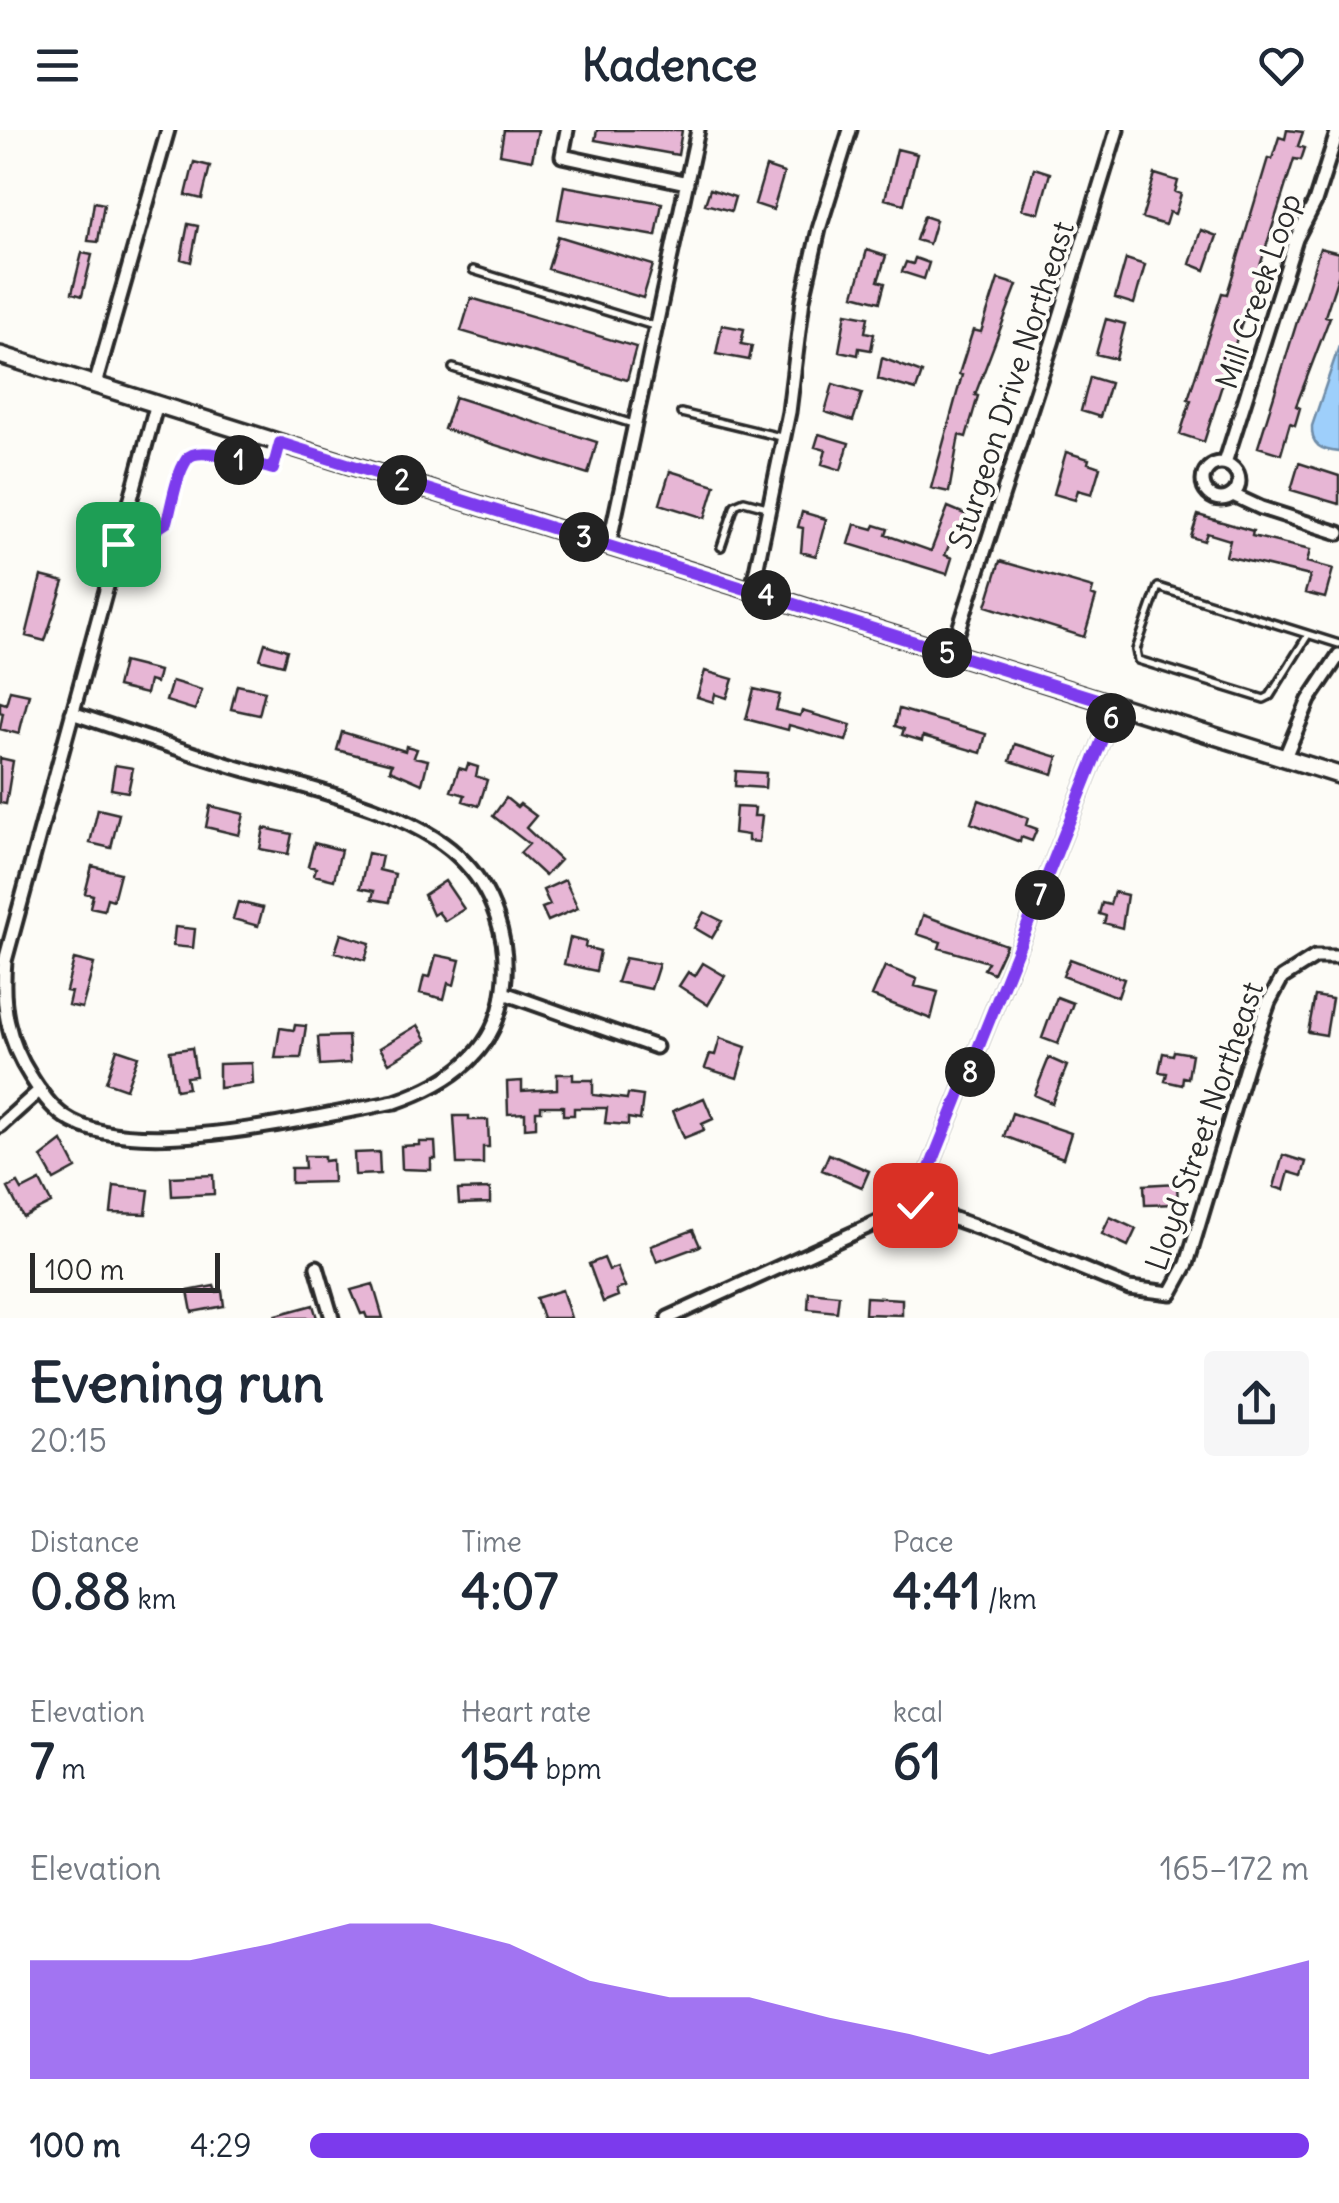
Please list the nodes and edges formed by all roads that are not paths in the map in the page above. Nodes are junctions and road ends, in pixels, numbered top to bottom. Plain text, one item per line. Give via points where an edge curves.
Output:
1 (168, 130) edge
2 (567, 130) edge
3 (698, 130) edge
4 (850, 130) edge
5 (1117, 130) edge
6 (1338, 133) edge
7 (688, 183) junction
8 (473, 270) dead end
9 (657, 327) junction
10 (0, 355) edge
11 (453, 368) dead end
12 (95, 385) junction
13 (157, 403) junction
14 (681, 413) dead end
15 (636, 424) junction
16 (784, 438) junction
17 (280, 443) junction
18 (1226, 463) junction
19 (1233, 495) junction
20 (770, 508) junction
21 (124, 521) junction
22 (1339, 533) edge
23 (610, 545) junction
24 (721, 547) dead end
25 (752, 590) junction
26 (1308, 634) junction
27 (1339, 644) edge
28 (951, 654) junction
29 (1339, 655) edge
30 (1116, 705) junction
31 (72, 713) junction
32 (1284, 757) junction
33 (1339, 775) edge
34 (1339, 957) edge
35 (504, 993) junction
36 (656, 1046) dead end
37 (40, 1090) junction
38 (0, 1126) edge
39 (915, 1205) junction
40 (316, 1267) dead end
41 (332, 1318) edge
42 (668, 1318) edge

1 - 12 street
2 - 7 street via 562,156
3 - 7 street
4 - 16 street via 803,299
5 - 28 street, Sturgeon Drive Northeast
6 - 18 street, Mill Creek Loop via 1296,239
7 - 9 street
8 - 9 lane
9 - 15 street
10 - 12 main road
11 - 15 lane
12 - 13 main road
13 - 17 main road
13 - 21 street
14 - 16 lane
15 - 23 street
16 - 20 street
17 - 21 lane via 273,469 195,453 186,460 167,522 158,528
17 - 23 main road
18 - 19 street via 1239,479
18 - 19 street via 1208,468 1203,486 1218,499
19 - 22 street
20 - 24 lane via 735,505
20 - 25 street
21 - 31 street
23 - 25 main road
25 - 28 main road
26 - 26 lane via 1158,587 1136,650 1138,660 1264,699
26 - 27 lane
28 - 30 main road
29 - 32 street via 1308,700
30 - 32 main road
30 - 39 street
31 - 35 street via 352,802 436,840 459,856 492,902 504,942
31 - 37 street via 4,960 10,1038
32 - 33 main road
34 - 39 street, Lloyd Street Northeast via 1315,956 1282,978 1247,1064 1187,1264 1171,1293 1129,1288
35 - 36 street
35 - 37 street via 479,1052 442,1083 395,1102 167,1138 94,1130 65,1117
37 - 38 street
39 - 42 street
40 - 41 street

